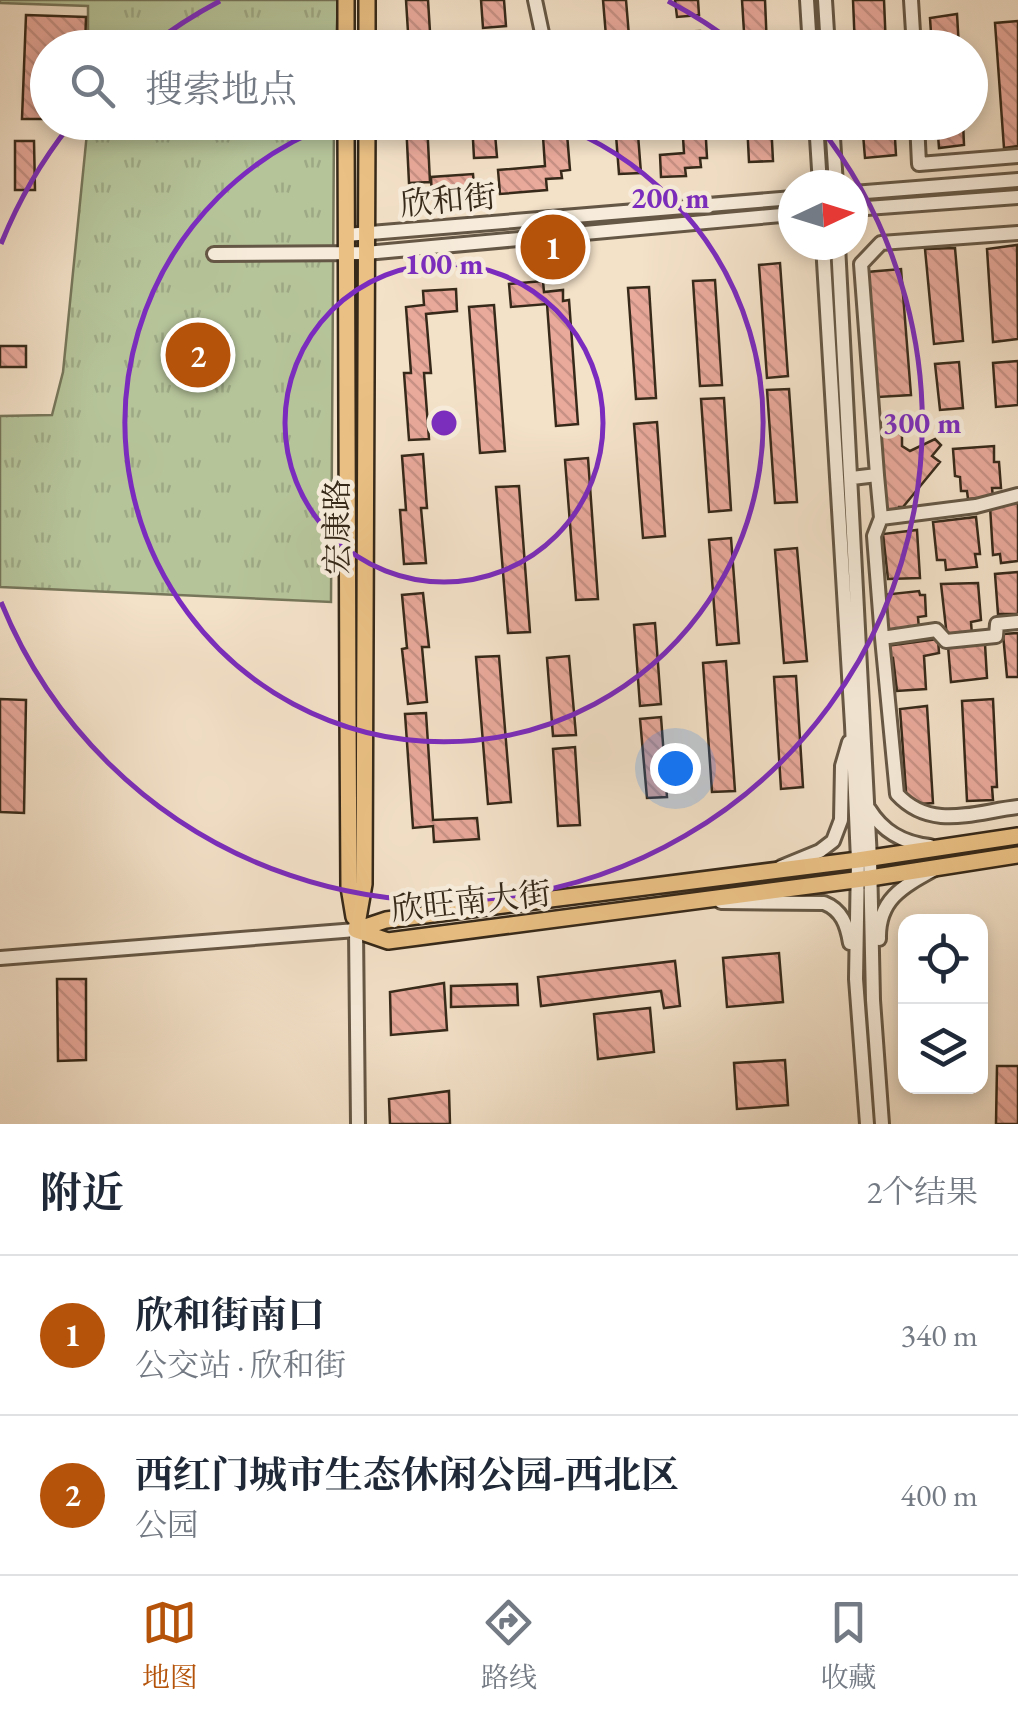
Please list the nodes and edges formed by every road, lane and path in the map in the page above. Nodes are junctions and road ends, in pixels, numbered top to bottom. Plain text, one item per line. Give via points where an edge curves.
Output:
1 (346, 0) edge
2 (367, 0) edge
3 (535, 0) edge
4 (807, 0) edge
5 (825, 0) edge
6 (911, 0) edge
7 (346, 30) edge
8 (367, 30) edge
9 (542, 30) edge
10 (809, 30) edge
11 (827, 30) edge
12 (913, 30) edge
13 (346, 140) edge
14 (367, 140) edge
15 (817, 140) edge
16 (833, 140) edge
17 (919, 140) edge
18 (1018, 156) edge
19 (819, 170) edge
20 (835, 170) edge
21 (1018, 180) edge
22 (984, 182) junction
23 (868, 193) edge
24 (1018, 197) edge
25 (778, 199) edge
26 (964, 201) junction
27 (699, 205) junction
28 (868, 208) edge
29 (778, 215) edge
30 (700, 222) junction
31 (494, 224) junction
32 (1018, 233) edge
33 (366, 234) junction
34 (346, 235) junction
35 (494, 242) junction
36 (346, 253) junction
37 (366, 253) junction
38 (214, 254) dead end
39 (824, 260) edge
40 (839, 260) edge
41 (877, 475) junction
42 (852, 478) junction
43 (1018, 495) edge
44 (880, 518) junction
45 (1018, 622) edge
46 (882, 638) junction
47 (856, 726) junction
48 (866, 804) junction
49 (1018, 807) edge
50 (1018, 836) edge
51 (943, 848) junction
52 (1018, 855) edge
53 (864, 859) junction
54 (944, 865) junction
55 (770, 872) junction
56 (864, 879) junction
57 (698, 900) junction
58 (356, 930) junction
59 (0, 958) edge
60 (856, 979) junction
61 (873, 1000) junction
62 (358, 1124) edge
63 (867, 1124) edge
64 (882, 1124) edge

1 - 7 main road
2 - 8 main road
3 - 9 street
4 - 10 street
5 - 11 street
6 - 12 street
13 - 34 main road, 宏康路
14 - 33 main road, 宏康路
15 - 19 street
16 - 20 street
17 - 18 street via 920,164
21 - 22 street
22 - 23 street
22 - 26 street via 956,191
24 - 26 street
25 - 27 street, 欣和街
26 - 28 street
27 - 30 street via 709,212
27 - 31 street, 欣和街
29 - 30 street, 欣和街
30 - 35 street, 欣和街
31 - 33 street, 欣和街
31 - 35 street via 484,235
32 - 41 street via 880,242 861,264
33 - 34 street, 欣和街
33 - 37 main road, 宏康路
34 - 36 main road, 宏康路
35 - 37 street, 欣和街
36 - 37 street, 欣和街
36 - 38 street, 欣和街
36 - 58 main road, 宏康路 via 349,886
37 - 58 main road, 宏康路 via 364,884
39 - 47 street
40 - 42 street
41 - 42 street
41 - 44 street
42 - 47 street
43 - 44 street
44 - 46 street via 874,536
45 - 46 street via 997,624 996,636 946,641 936,630
46 - 49 street via 898,794 934,818
47 - 48 street
47 - 53 street
47 - 55 street via 842,766 841,820 833,841
48 - 51 street via 894,836
48 - 53 street
50 - 51 main road, 欣旺南大街
51 - 53 main road, 欣旺南大街
52 - 54 main road, 欣旺南大街
53 - 55 main road, 欣旺南大街
53 - 56 street
54 - 56 main road, 欣旺南大街
54 - 61 street via 889,898 879,925
55 - 58 main road, 欣旺南大街 via 386,920
56 - 57 main road, 欣旺南大街
56 - 60 street
56 - 61 street
57 - 58 main road, 欣旺南大街 via 388,942
57 - 60 street via 834,907 848,925
58 - 59 street
58 - 62 street, 宏康路
60 - 63 street
61 - 64 street

